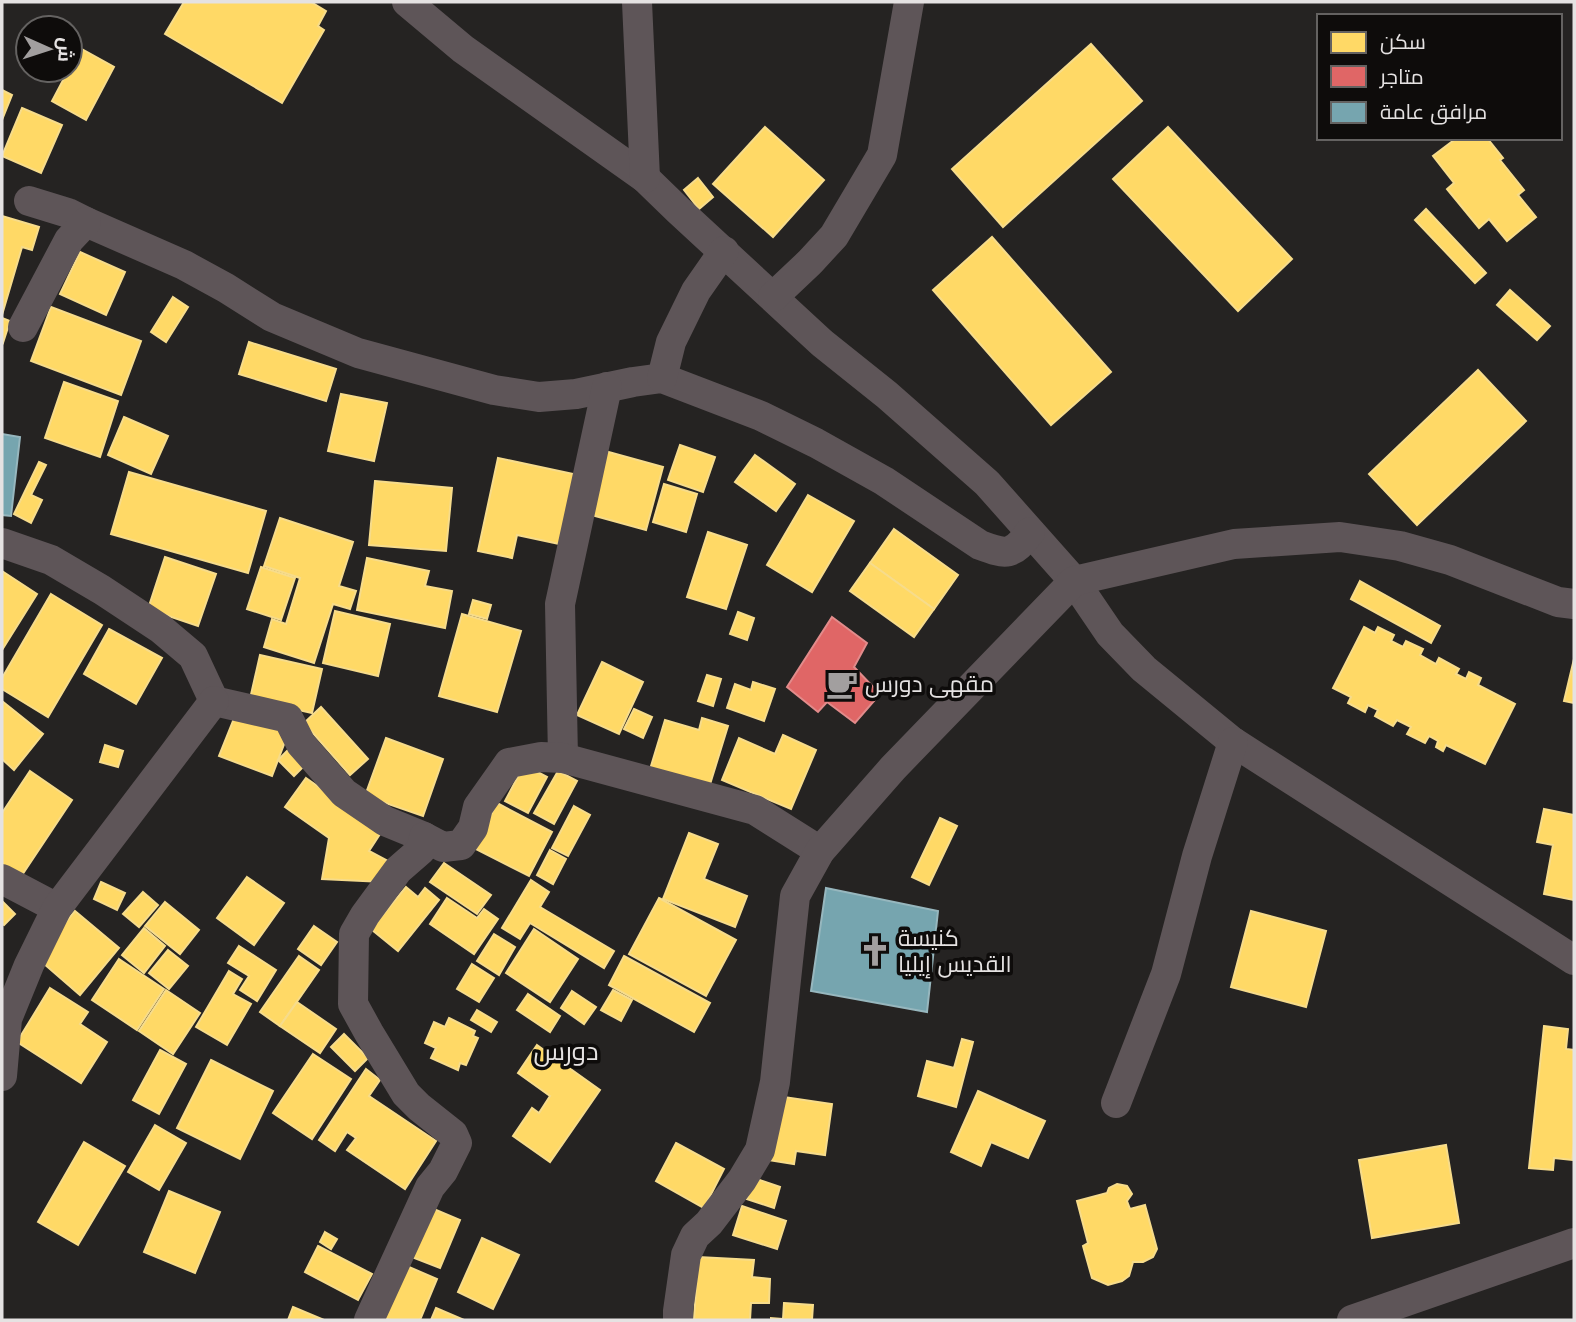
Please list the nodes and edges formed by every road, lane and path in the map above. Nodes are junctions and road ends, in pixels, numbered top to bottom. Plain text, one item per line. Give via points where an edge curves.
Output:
1 (407, 2) edge
2 (636, 2) edge
3 (909, 2) edge
4 (645, 178) junction
5 (29, 201) dead end
6 (86, 222) junction
7 (724, 251) junction
8 (773, 297) junction
9 (23, 327) dead end
10 (662, 377) junction
11 (607, 387) junction
12 (1030, 532) junction
13 (2, 543) edge
14 (1074, 581) junction
15 (1574, 604) edge
16 (214, 701) junction
17 (1233, 742) junction
18 (564, 758) junction
19 (425, 837) junction
20 (820, 852) junction
21 (2, 878) edge
22 (57, 908) junction
23 (1574, 960) edge
24 (2, 1060) edge
25 (2, 1076) edge
26 (1115, 1103) dead end
27 (1574, 1243) edge
28 (369, 1320) edge
29 (678, 1320) edge
30 (1352, 1320) edge

1 - 4 street via 463,50
2 - 4 street
3 - 8 street via 882,155 834,236
4 - 7 street
5 - 6 street
6 - 9 street via 69,240
6 - 11 street via 184,265 272,317 358,353 494,390 539,397
7 - 8 street
7 - 10 street via 696,291 671,342
8 - 12 street via 987,483
10 - 11 street
10 - 12 street via 816,443 884,481 980,545 1008,552
11 - 18 street via 561,604
12 - 14 street
13 - 16 street via 51,560 161,629 193,656
14 - 15 street via 1234,544 1340,537 1401,546 1450,560
14 - 17 street via 1143,670
14 - 20 street via 893,768
16 - 19 street via 288,718 302,744 344,793 385,821
16 - 22 street
17 - 23 street
17 - 26 street via 1166,974
18 - 19 street via 509,763 478,807 473,828 461,845 443,847
18 - 20 street via 755,810
19 - 28 street via 421,850 398,870 354,934 353,1004 406,1094 453,1134 457,1143 430,1187
20 - 29 street via 794,896 775,1082 760,1150 742,1180 695,1236 686,1255
21 - 22 street
22 - 24 street via 8,1019
24 - 25 street
27 - 30 street

